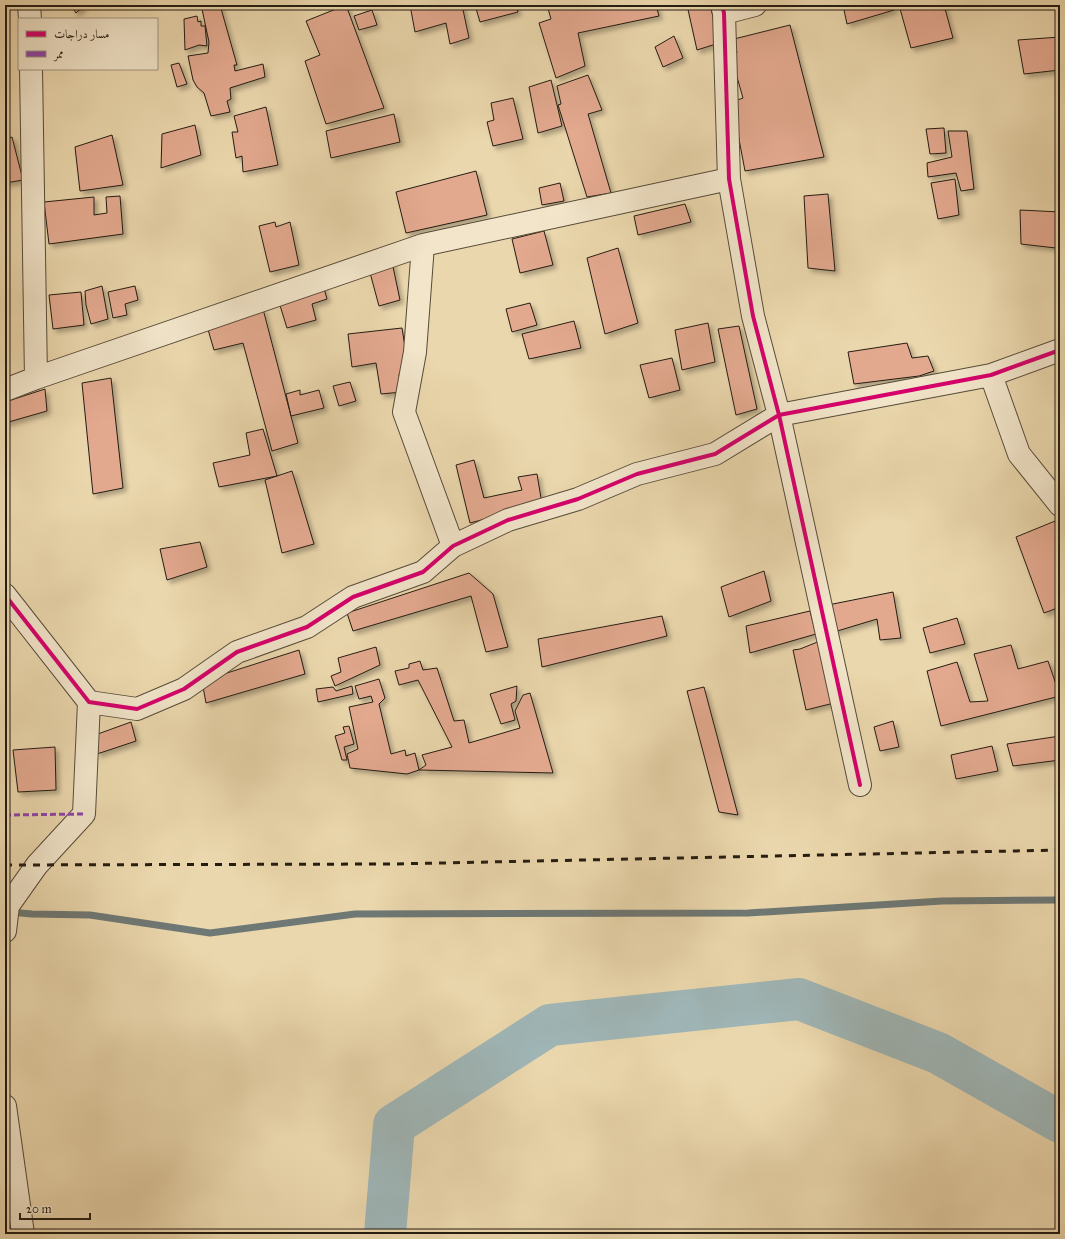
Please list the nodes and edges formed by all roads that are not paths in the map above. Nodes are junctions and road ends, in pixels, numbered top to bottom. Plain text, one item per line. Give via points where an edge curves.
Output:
1 (29, 5) edge
2 (755, 5) edge
3 (723, 9) edge
4 (30, 18) edge
5 (31, 70) edge
6 (729, 179) junction
7 (422, 245) junction
8 (1060, 350) edge
9 (991, 375) junction
10 (36, 378) junction
11 (5, 390) edge
12 (779, 415) junction
13 (1060, 505) edge
14 (453, 546) junction
15 (5, 595) edge
16 (89, 702) junction
17 (860, 785) dead end
18 (6, 920) edge
19 (5, 1106) edge
20 (23, 1234) edge

1 - 4 street
2 - 3 street
3 - 6 street
5 - 10 street
6 - 7 street
6 - 12 street via 753,316
7 - 10 street
7 - 14 street via 415,352 404,412
8 - 9 street
9 - 12 street
9 - 13 street via 1019,454
10 - 11 street
12 - 14 street via 715,454 637,474 578,499 508,520
12 - 17 street
14 - 16 street via 423,572 354,597 307,627 237,652 184,689 137,709
15 - 16 street
16 - 18 street via 84,814 38,865
19 - 20 street

